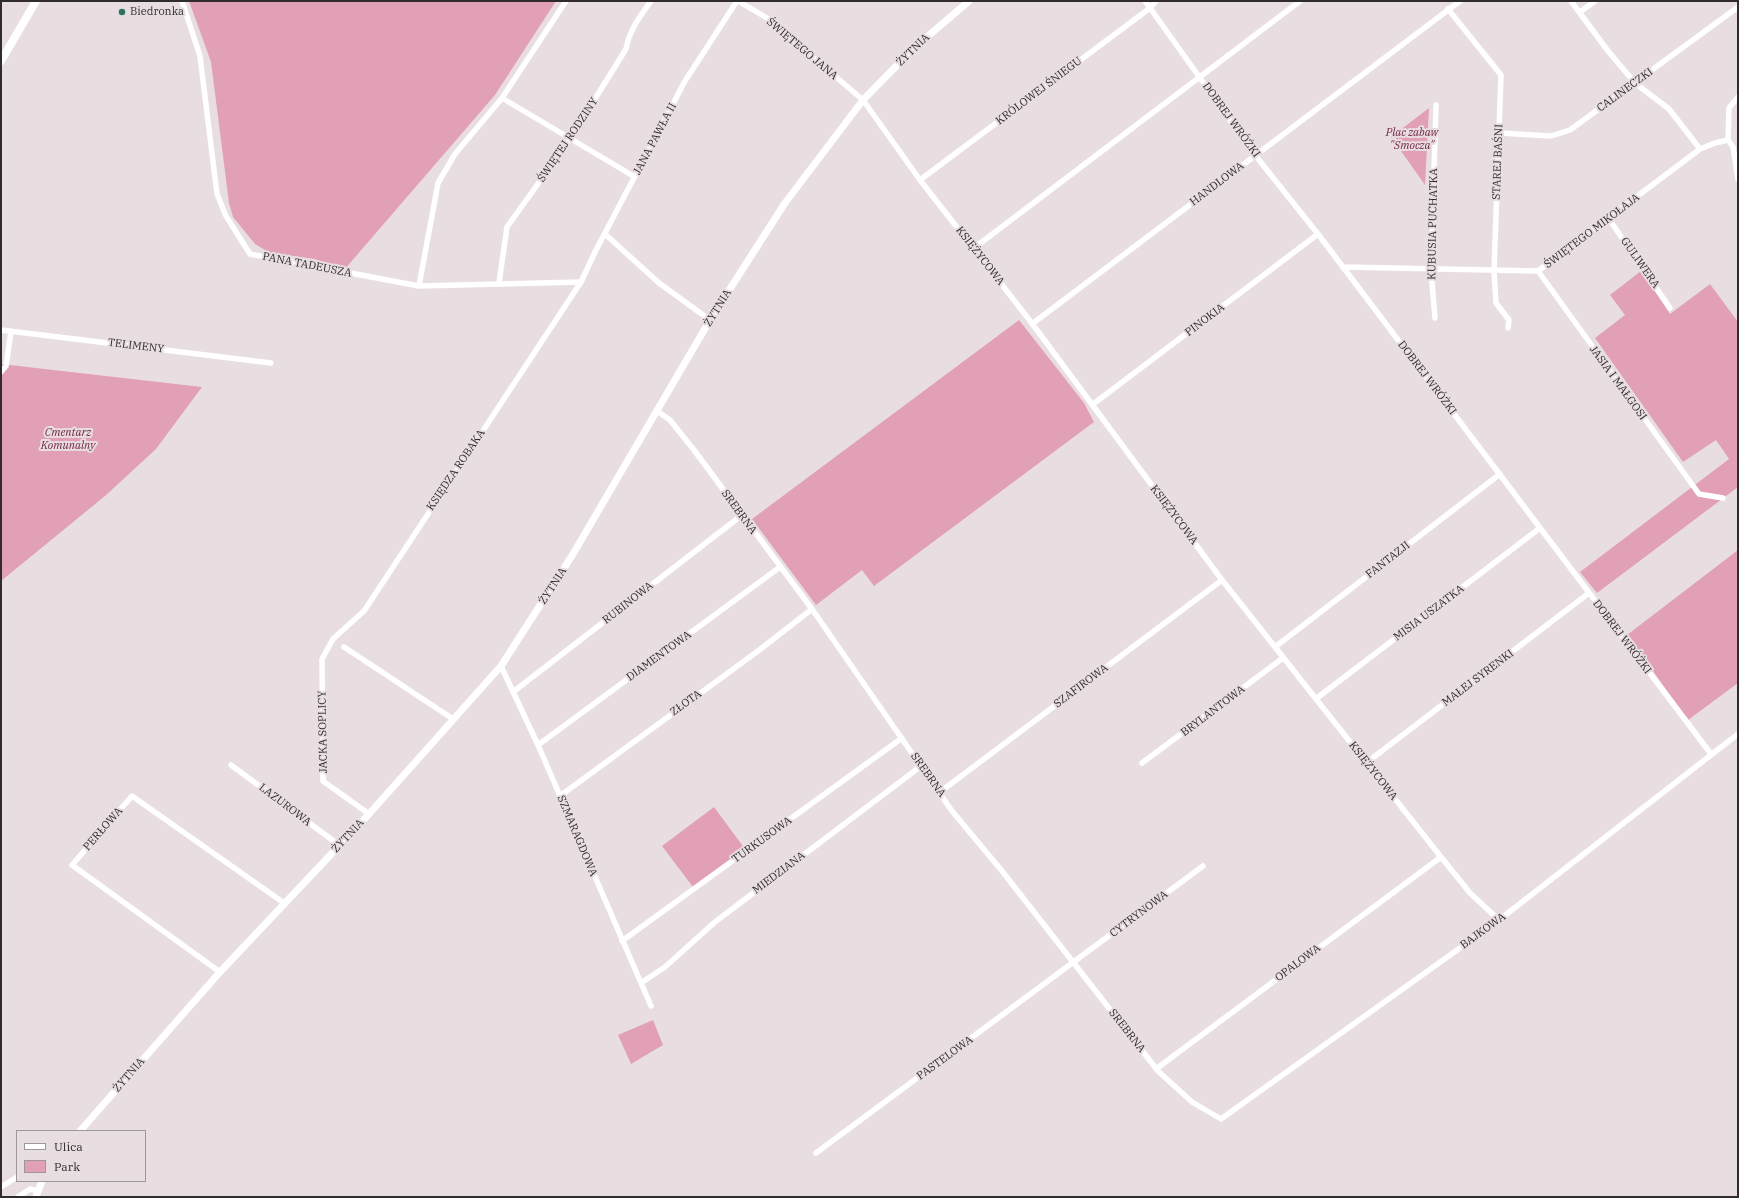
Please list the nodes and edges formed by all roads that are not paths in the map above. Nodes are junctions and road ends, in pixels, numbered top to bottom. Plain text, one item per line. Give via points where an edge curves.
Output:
1 (36, 1) edge
2 (182, 1) edge
3 (566, 1) edge
4 (651, 1) edge
5 (738, 1) edge
6 (969, 1) edge
7 (1145, 1) edge
8 (1156, 1) edge
9 (1300, 1) edge
10 (1460, 1) edge
11 (1571, 1) edge
12 (1595, 1) edge
13 (1738, 7) edge
14 (1150, 8) junction
15 (1448, 10) junction
16 (1580, 12) junction
17 (1, 61) edge
18 (1199, 77) junction
19 (1634, 84) junction
20 (1738, 97) edge
21 (502, 98) junction
22 (863, 100) junction
23 (1436, 105) dead end
24 (1499, 133) junction
25 (570, 140) junction
26 (1728, 140) junction
27 (1700, 149) junction
28 (1255, 155) junction
29 (635, 177) junction
30 (1738, 179) edge
31 (920, 180) junction
32 (1609, 219) junction
33 (605, 234) junction
34 (1318, 234) junction
35 (974, 248) junction
36 (1344, 268) junction
37 (1431, 270) junction
38 (1494, 271) junction
39 (1538, 271) junction
40 (581, 282) junction
41 (499, 283) junction
42 (419, 286) junction
43 (1670, 308) dead end
44 (1435, 318) dead end
45 (710, 320) junction
46 (1032, 324) junction
47 (1508, 328) dead end
48 (1, 330) edge
49 (11, 331) junction
50 (271, 363) dead end
51 (1, 372) edge
52 (1092, 405) junction
53 (657, 411) junction
54 (1500, 474) junction
55 (1723, 498) dead end
56 (742, 515) junction
57 (1540, 528) junction
58 (780, 567) junction
59 (1222, 580) junction
60 (1590, 593) junction
61 (812, 609) junction
62 (344, 647) dead end
63 (1276, 647) junction
64 (325, 652) joint
65 (1284, 658) junction
66 (501, 666) junction
67 (513, 692) junction
68 (1317, 698) junction
69 (453, 720) junction
70 (1738, 734) edge
71 (902, 738) junction
72 (538, 745) junction
73 (1711, 754) junction
74 (1142, 763) dead end
75 (1366, 764) junction
76 (231, 765) dead end
77 (921, 766) junction
78 (940, 792) junction
79 (560, 796) junction
80 (369, 814) junction
81 (339, 845) junction
82 (1441, 857) junction
83 (1203, 866) dead end
84 (284, 903) junction
85 (1499, 920) junction
86 (622, 941) junction
87 (1074, 963) junction
88 (220, 972) junction
89 (641, 983) junction
90 (651, 1006) dead end
91 (1156, 1069) junction
92 (1222, 1119) joint
93 (81, 1130) edge
94 (816, 1153) dead end
95 (16, 1178) edge
96 (42, 1182) edge
97 (1, 1188) edge
98 (37, 1194) edge
99 (18, 1197) edge

1 - 17 main road
2 - 42 street, PANA TADEUSZA via 200,56 217,194 226,216 250,254
3 - 21 street
4 - 25 street, ŚWIĘTEJ RODZINY via 635,24 626,49
5 - 22 street, ŚWIĘTEGO JANA via 767,18
5 - 29 street, JANA PAWŁA II via 685,81
6 - 22 street, ŻYTNIA via 914,48
7 - 14 street, DOBREJ WRÓŻKI
8 - 14 street, KRÓLOWEJ ŚNIEGU
9 - 18 street
10 - 15 street, HANDLOWA
11 - 16 street
12 - 16 street
13 - 19 street, CALINECZKI
14 - 18 street, DOBREJ WRÓŻKI
14 - 31 street, KRÓLOWEJ ŚNIEGU
15 - 24 street, STAREJ BAŚNI via 1501,75
15 - 28 street, HANDLOWA
16 - 19 street
18 - 28 street, DOBREJ WRÓŻKI
18 - 35 street
19 - 24 street, CALINECZKI via 1570,130 1559,134 1551,136
19 - 27 street via 1669,110
20 - 26 street via 1729,108
21 - 25 street
21 - 42 street via 455,154 438,183
22 - 31 street, KSIĘŻYCOWA
22 - 45 street, ŻYTNIA via 785,203
23 - 37 street, KUBUSIA PUCHATKA
24 - 38 street, STAREJ BAŚNI
25 - 29 street
25 - 41 street, ŚWIĘTEJ RODZINY via 507,227
26 - 27 street, ŚWIĘTEGO MIKOŁAJA
26 - 30 street via 1733,147
27 - 32 street, ŚWIĘTEGO MIKOŁAJA
28 - 34 street, DOBREJ WRÓŻKI
28 - 46 street, HANDLOWA
29 - 33 street, JANA PAWŁA II
31 - 35 street, KSIĘŻYCOWA
32 - 39 street, ŚWIĘTEGO MIKOŁAJA
32 - 43 street, GULIWERA
33 - 40 street, JANA PAWŁA II
33 - 45 street via 659,283
34 - 36 street, DOBREJ WRÓŻKI
34 - 52 street, PINOKIA
35 - 46 street, KSIĘŻYCOWA
36 - 37 street, ŚWIĘTEGO MIKOŁAJA
36 - 54 street, DOBREJ WRÓŻKI
37 - 38 street, ŚWIĘTEGO MIKOŁAJA
37 - 44 street, KUBUSIA PUCHATKA
38 - 39 street, ŚWIĘTEGO MIKOŁAJA
38 - 47 street, STAREJ BAŚNI via 1496,303 1509,320
39 - 55 street, JASIA I MAŁGOSI via 1698,494
40 - 41 street, PANA TADEUSZA
40 - 64 street, KSIĘDZA ROBAKA via 364,611 334,639
41 - 42 street, PANA TADEUSZA
45 - 53 street, ŻYTNIA
46 - 52 street, KSIĘŻYCOWA
48 - 49 street, TELIMENY
49 - 50 street, TELIMENY
49 - 51 street via 6,366
52 - 59 street, KSIĘŻYCOWA
53 - 56 street, SREBRNA via 670,420
53 - 66 street, ŻYTNIA via 573,554
54 - 57 street, DOBREJ WRÓŻKI
54 - 63 street, FANTAZJI
56 - 58 street, SREBRNA
56 - 67 street, RUBINOWA
57 - 60 street, DOBREJ WRÓŻKI
57 - 68 street, MISIA USZATKA
58 - 61 street, SREBRNA
58 - 72 street, DIAMENTOWA
59 - 63 street, KSIĘŻYCOWA
59 - 78 street, SZAFIROWA
60 - 73 street, DOBREJ WRÓŻKI
60 - 75 street, MAŁEJ SYRENKI
61 - 71 street, SREBRNA
61 - 79 street, ZŁOTA
62 - 69 street
63 - 65 street, KSIĘŻYCOWA
64 - 80 street, JACKA SOPLICY via 322,659 323,782
65 - 68 street, KSIĘŻYCOWA
65 - 74 street, BRYLANTOWA
66 - 67 street, SZMARAGDOWA
66 - 69 street, ŻYTNIA
67 - 72 street, SZMARAGDOWA
68 - 75 street, KSIĘŻYCOWA
69 - 80 street, ŻYTNIA
70 - 73 street, BAJKOWA
71 - 77 street, SREBRNA
71 - 86 street, TURKUSOWA
72 - 79 street, SZMARAGDOWA
73 - 85 street, BAJKOWA
75 - 82 street, KSIĘŻYCOWA
76 - 81 street, LAZUROWA
77 - 78 street, SREBRNA
77 - 89 street, MIEDZIANA via 715,922 665,967
78 - 87 street, SREBRNA via 952,811
79 - 86 street, SZMARAGDOWA
80 - 81 street, ŻYTNIA
81 - 84 street, ŻYTNIA
82 - 85 street, KSIĘŻYCOWA via 1470,893
82 - 91 street, OPALOWA
83 - 87 street, CYTRYNOWA
84 - 88 street, ŻYTNIA
84 - 88 street, PERŁOWA via 132,796 72,865
85 - 92 street, BAJKOWA
86 - 89 street, SZMARAGDOWA
87 - 91 street, SREBRNA
87 - 94 street, PASTELOWA
88 - 93 street, ŻYTNIA
89 - 90 street, SZMARAGDOWA
91 - 92 street, SREBRNA via 1192,1102
95 - 97 street
96 - 98 street
98 - 99 street via 30,1188

